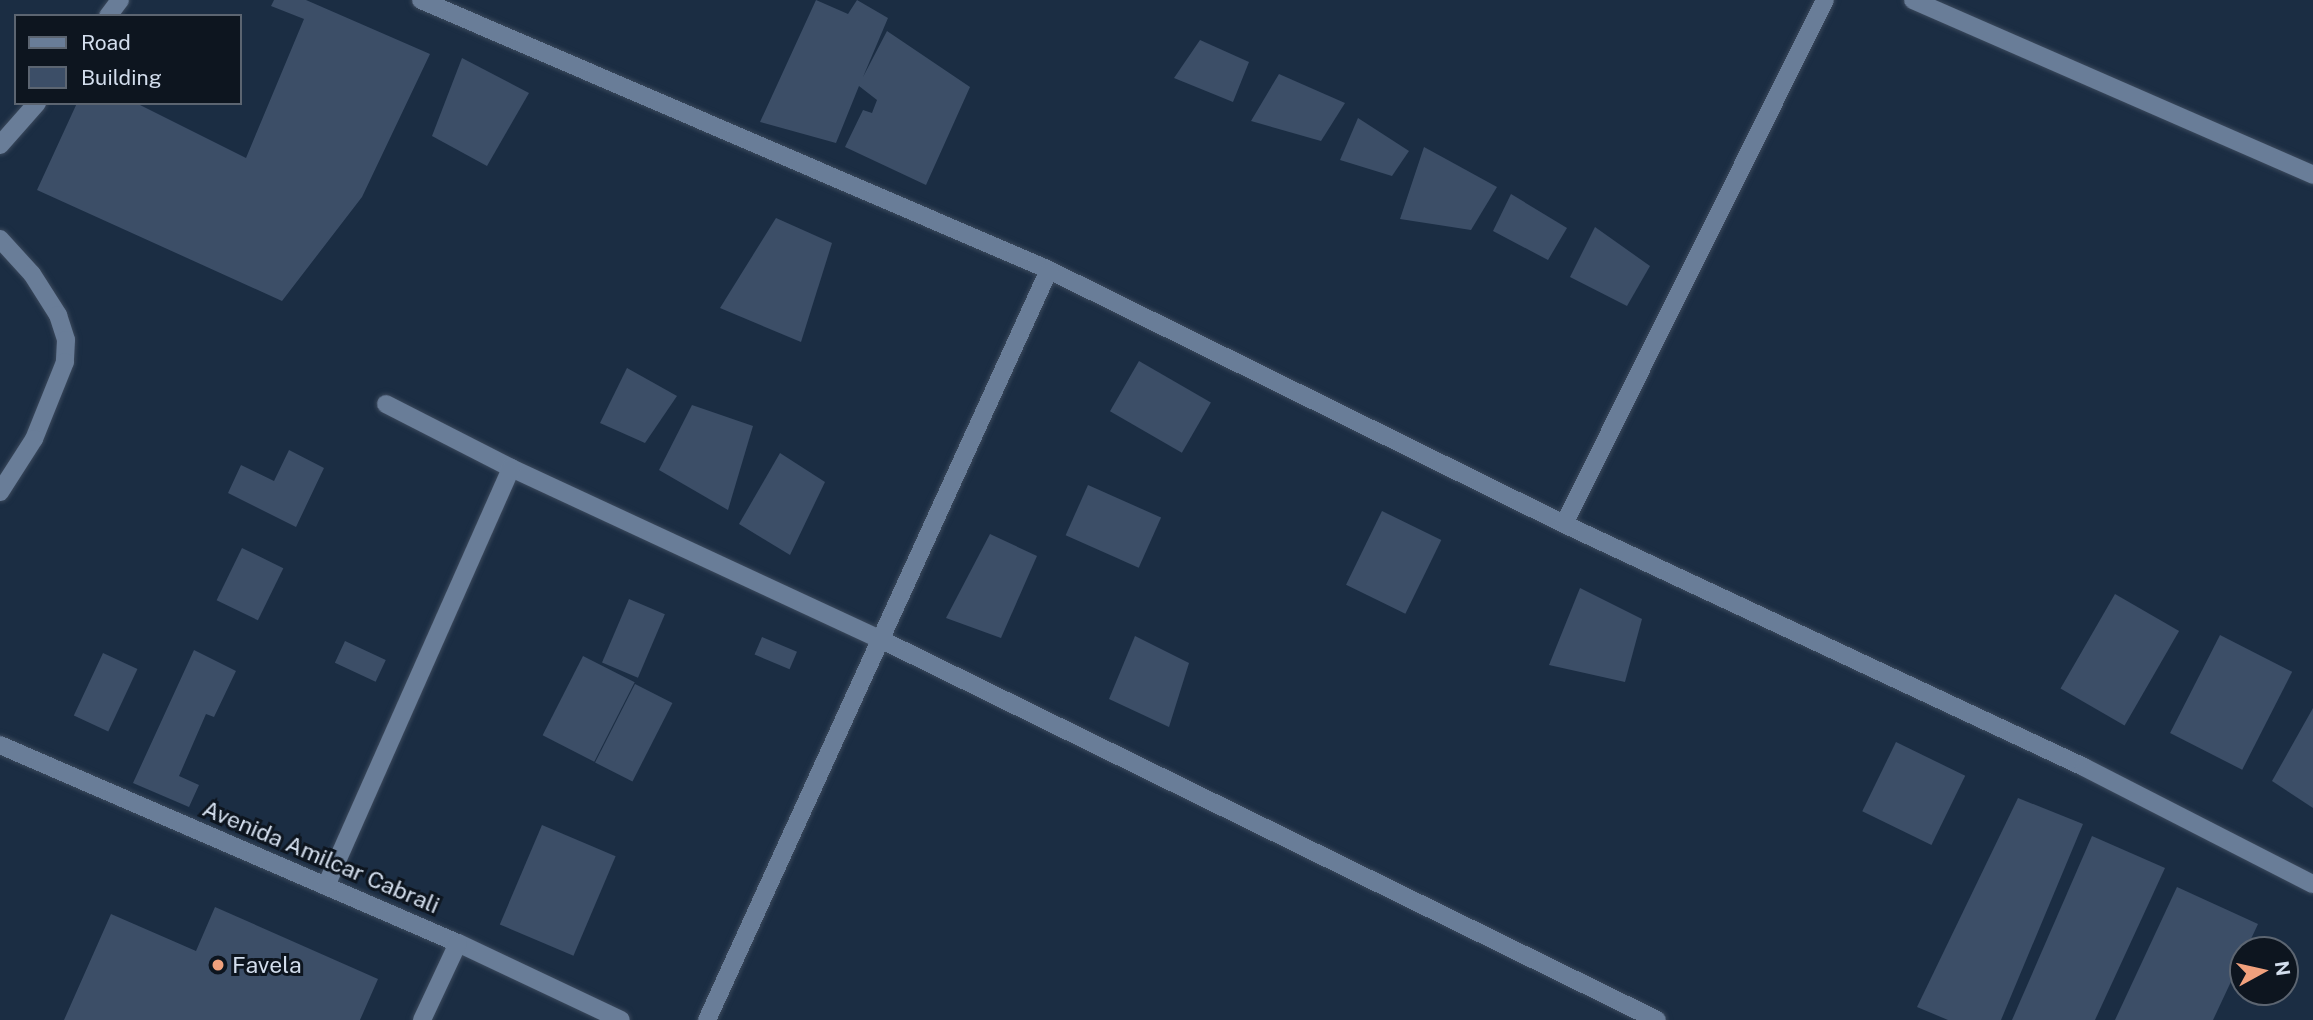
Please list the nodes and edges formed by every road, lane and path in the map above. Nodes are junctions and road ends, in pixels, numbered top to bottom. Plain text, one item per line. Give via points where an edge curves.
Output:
1 (421, 0) edge
2 (1825, 0) edge
3 (1913, 0) edge
4 (35, 105) edge
5 (0, 145) edge
6 (2313, 174) edge
7 (0, 239) edge
8 (1049, 270) junction
9 (386, 404) dead end
10 (511, 468) junction
11 (0, 492) edge
12 (1564, 524) junction
13 (882, 640) junction
14 (0, 745) edge
15 (2313, 884) edge
16 (326, 886) junction
17 (458, 943) junction
18 (422, 1020) edge
19 (621, 1020) edge
20 (707, 1020) edge
21 (1657, 1020) edge

1 - 8 street
2 - 12 street
3 - 6 street
4 - 5 street
7 - 11 street via 33,275 58,315 66,340 65,362 34,439
8 - 12 street
8 - 13 street
9 - 10 street
10 - 13 street
10 - 16 street
12 - 15 street via 2072,761
13 - 20 street
13 - 21 street
14 - 16 street, Avenida Amilcar Cabrali
16 - 17 street, Avenida Amilcar Cabrali
17 - 18 street
17 - 19 street, Avenida Amilcar Cabrali

